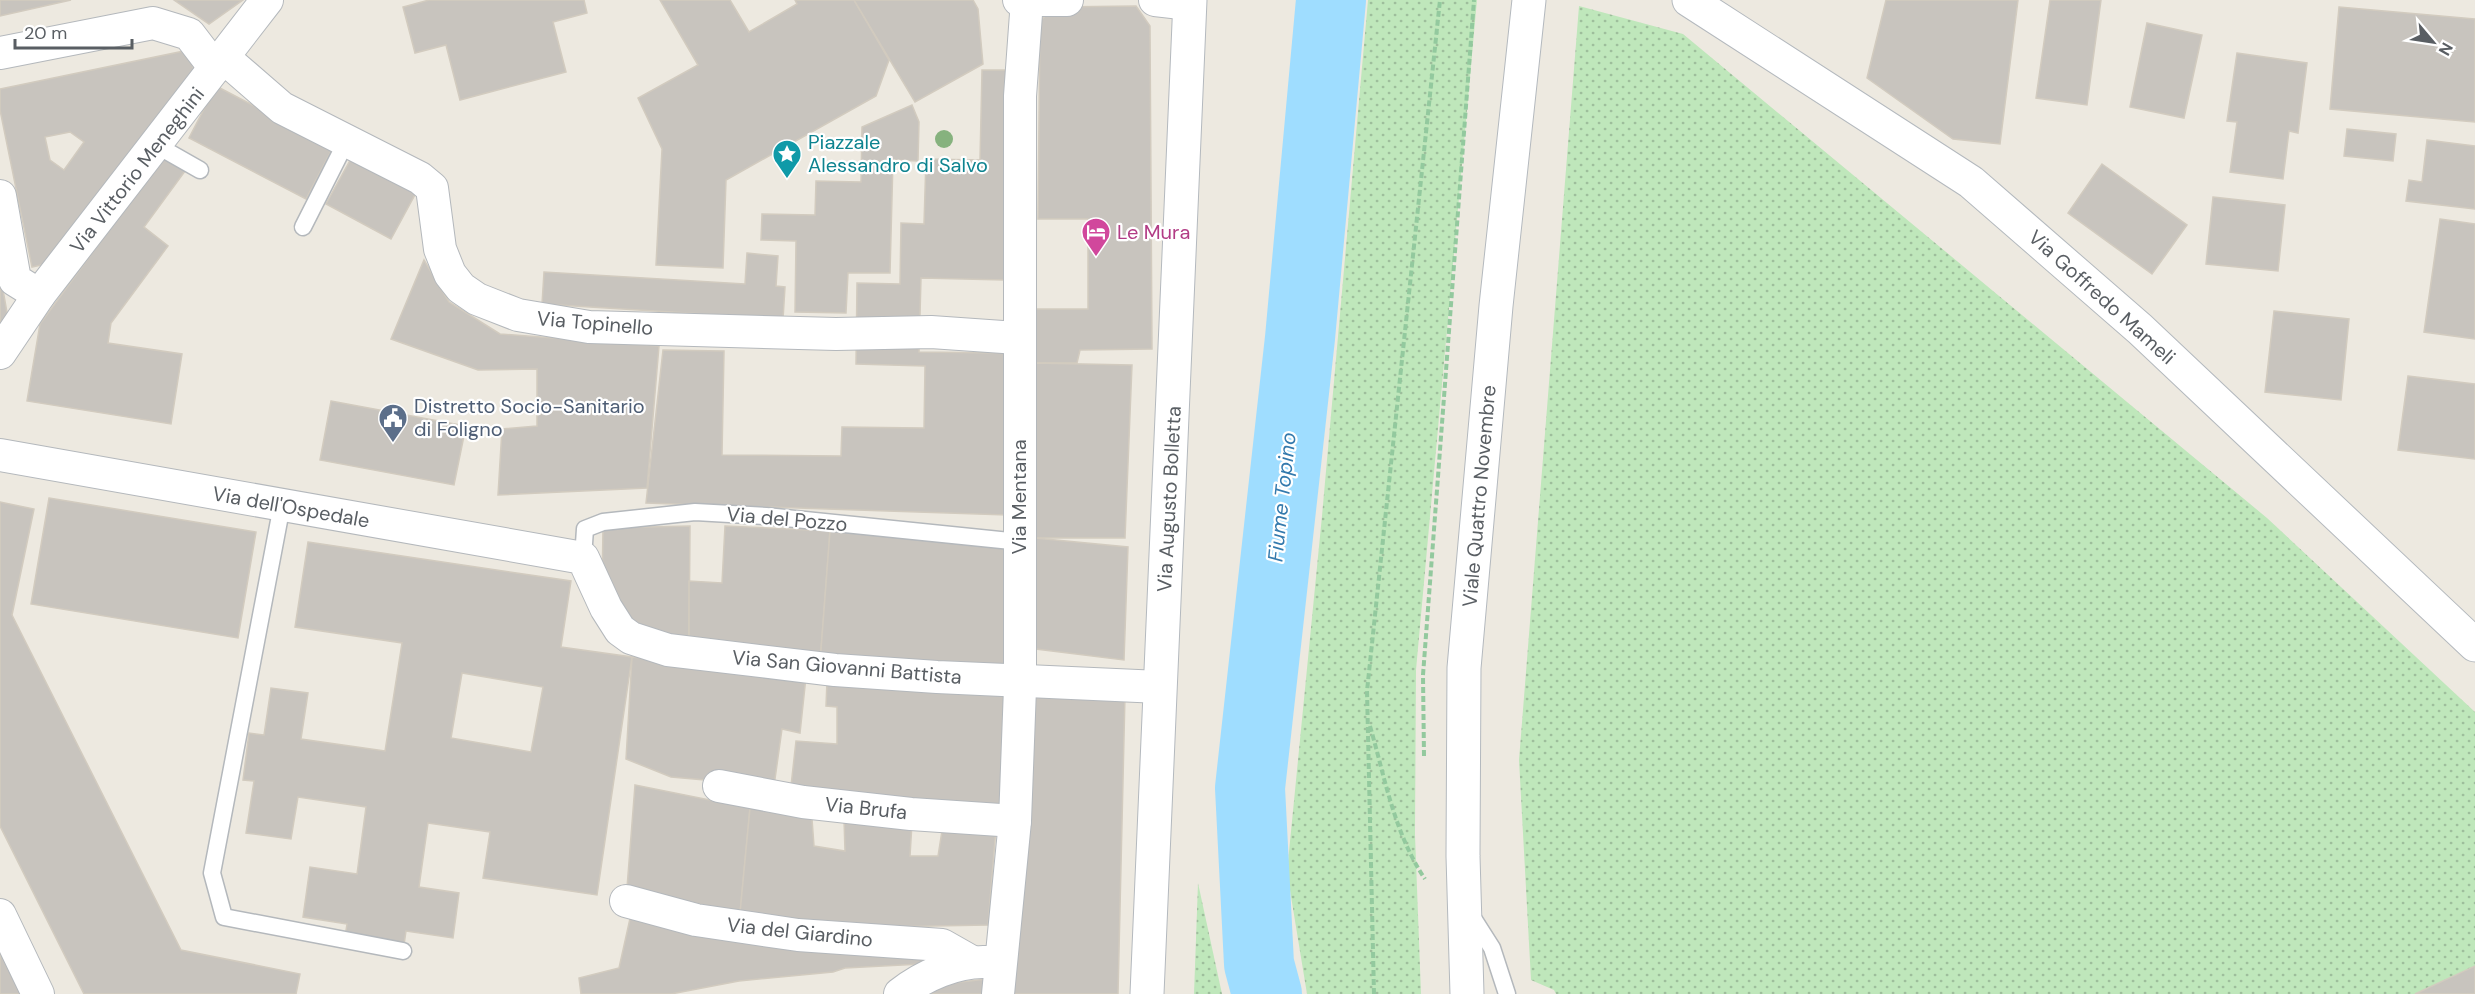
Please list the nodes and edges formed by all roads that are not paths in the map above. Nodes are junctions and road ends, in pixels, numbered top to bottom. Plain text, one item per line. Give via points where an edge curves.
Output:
1 (1024, 0) edge
2 (1067, 0) edge
3 (1155, 0) edge
4 (1528, 0) edge
5 (1689, 0) edge
6 (267, 1) edge
7 (1190, 2) edge
8 (0, 53) edge
9 (219, 63) junction
10 (347, 140) junction
11 (156, 145) junction
12 (200, 170) dead end
13 (0, 196) edge
14 (303, 227) dead end
15 (39, 295) junction
16 (1018, 338) junction
17 (4, 347) edge
18 (0, 455) edge
19 (282, 505) junction
20 (1020, 542) junction
21 (583, 558) junction
22 (2475, 645) edge
23 (1018, 681) junction
24 (1160, 687) junction
25 (718, 786) dead end
26 (1015, 821) junction
27 (626, 902) dead end
28 (1464, 904) junction
29 (0, 915) edge
30 (404, 951) dead end
31 (987, 962) junction
32 (38, 994) edge
33 (900, 994) edge
34 (998, 994) edge
35 (1147, 994) edge
36 (1467, 994) edge
37 (1507, 994) edge

1 - 2 street
1 - 16 street, Via Mentana
3 - 7 street, Via Augusto Bolletta
4 - 28 main road, Viale Quattro Novembre via 1464,668
5 - 22 main road, Via Goffredo Mameli via 1971,182 2140,329
6 - 9 street, Via Vittorio Meneghini
7 - 24 main road, Via Augusto Bolletta
8 - 9 street, Via Topinello via 153,23 189,34
9 - 10 street, Via Topinello via 282,108
9 - 11 street, Via Vittorio Meneghini
10 - 14 lane
10 - 16 street, Via Topinello via 432,188 440,249 450,274 469,294 504,311 589,327 836,334 931,332
11 - 12 lane
11 - 15 street, Via Vittorio Meneghini
13 - 15 street via 15,280
15 - 17 street, Via Vittorio Meneghini
16 - 20 street, Via Mentana
18 - 19 street, Via dell'Ospedale
19 - 21 street, Via dell'Ospedale
19 - 30 lane via 212,873 224,917
20 - 21 lane, Via del Pozzo via 695,512 603,522 585,529
20 - 23 street, Via Mentana
21 - 23 street, Via San Giovanni Battista via 620,630 649,645 835,670
23 - 24 street, Via San Giovanni Battista
23 - 26 street, Via Mentana
24 - 35 main road, Via Augusto Bolletta
25 - 26 street, Via Brufa via 802,802
26 - 31 street, Via Mentana
27 - 31 street, Via del Giardino via 696,920 798,935 942,945
28 - 36 main road, Viale Quattro Novembre
28 - 37 lane via 1492,948
29 - 32 street
31 - 33 street via 920,979
31 - 34 street, Via Mentana

